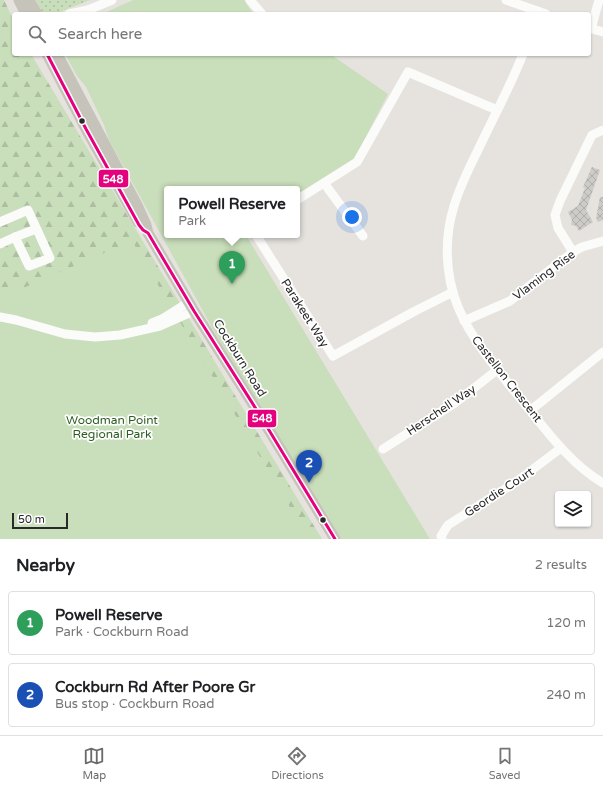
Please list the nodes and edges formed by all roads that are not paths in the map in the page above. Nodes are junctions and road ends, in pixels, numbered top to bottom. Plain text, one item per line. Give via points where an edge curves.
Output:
1 (19, 0) edge
2 (29, 0) edge
3 (112, 0) edge
4 (250, 0) edge
5 (506, 0) edge
6 (599, 0) edge
7 (25, 12) edge
8 (36, 12) edge
9 (85, 12) edge
10 (260, 12) edge
11 (537, 12) edge
12 (591, 25) edge
13 (591, 28) edge
14 (603, 32) edge
15 (48, 56) edge
16 (58, 56) edge
17 (522, 56) edge
18 (497, 110) junction
19 (603, 130) edge
20 (324, 183) junction
21 (300, 198) edge
22 (0, 222) edge
23 (36, 229) junction
24 (148, 233) junction
25 (363, 236) dead end
26 (15, 237) junction
27 (258, 238) edge
28 (603, 241) edge
29 (0, 244) edge
30 (573, 252) junction
31 (453, 292) junction
32 (192, 306) junction
33 (0, 317) edge
34 (464, 321) junction
35 (603, 352) edge
36 (498, 370) junction
37 (531, 410) junction
38 (561, 448) junction
39 (383, 449) dead end
40 (603, 483) edge
41 (335, 539) edge
42 (442, 539) edge

1 - 7 main road
2 - 8 main road
3 - 9 street
4 - 10 street
5 - 11 street
6 - 12 street
13 - 14 street
15 - 24 main road, Cockburn Road via 139,225
16 - 24 main road, Cockburn Road via 137,205
17 - 18 street, Castellon Crescent
18 - 20 street via 408,72 357,162
18 - 31 street, Castellon Crescent via 454,207 447,252
19 - 30 street via 592,135 555,215 558,228
20 - 21 street
20 - 25 street
22 - 23 street via 28,210
23 - 26 street
23 - 26 street via 50,258 29,266
24 - 32 main road, Cockburn Road
26 - 29 street
27 - 31 street, Parakeet Way via 333,356
28 - 30 street, Vlaming Rise
30 - 34 street, Vlaming Rise via 510,302
31 - 34 street, Castellon Crescent
32 - 33 street via 137,331 94,337 65,334
32 - 41 main road, Cockburn Road
34 - 36 street, Castellon Crescent
35 - 37 street
36 - 37 street, Castellon Crescent
36 - 39 street, Herschell Way via 455,403
37 - 38 street, Castellon Crescent
38 - 40 street, Castellon Crescent
38 - 42 street, Geordie Court via 516,482 448,525 441,536

